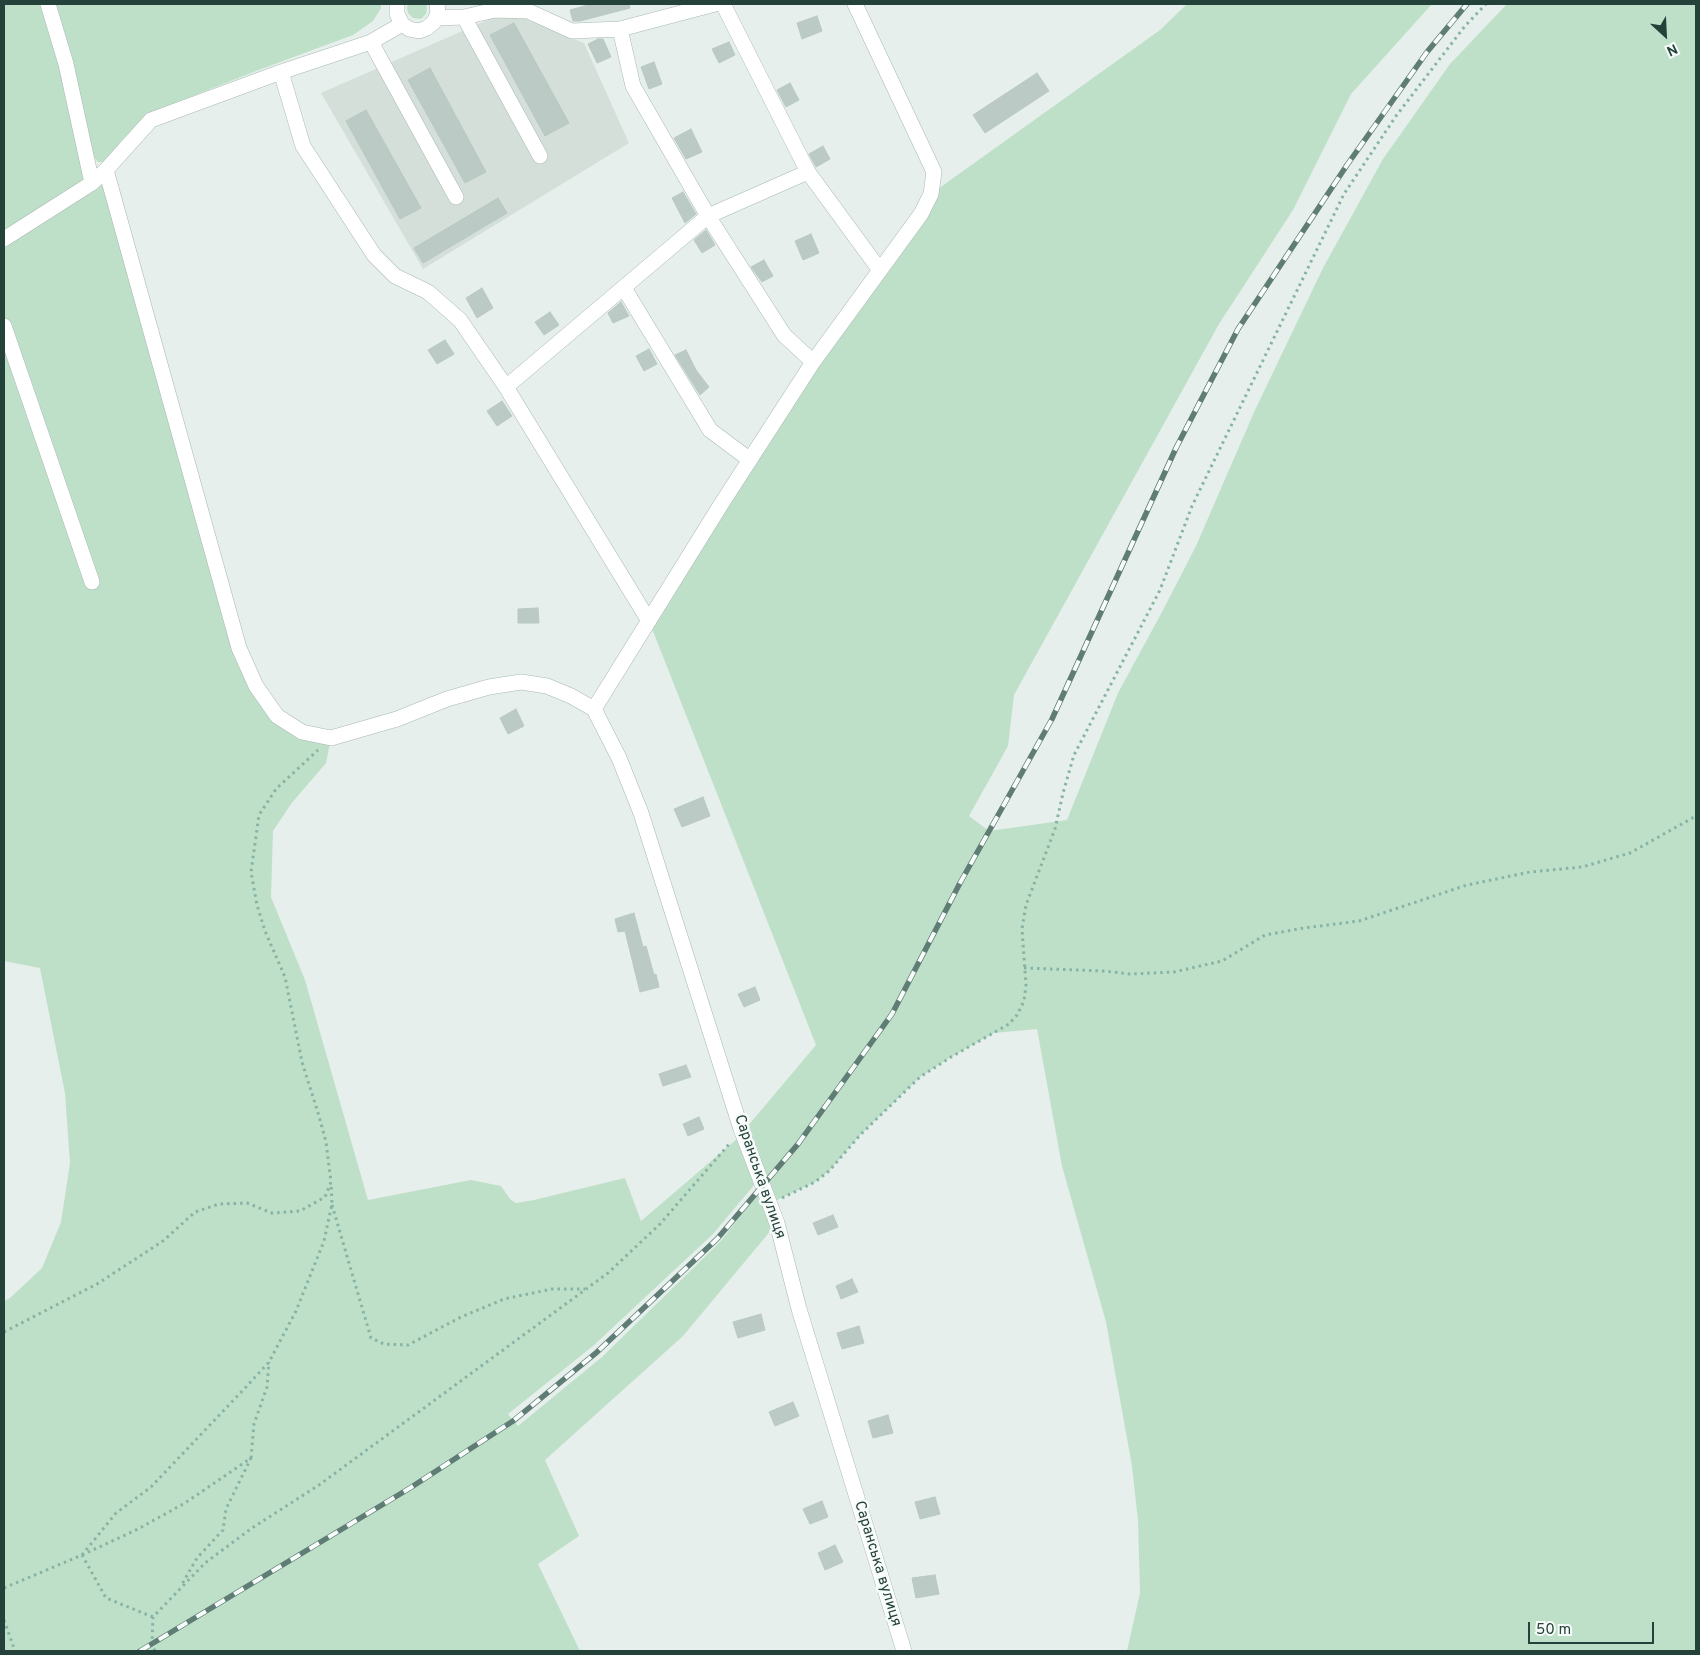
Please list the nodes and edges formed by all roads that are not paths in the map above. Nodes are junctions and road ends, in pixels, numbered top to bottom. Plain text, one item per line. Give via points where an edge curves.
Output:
1 (48, 4) edge
2 (397, 4) edge
3 (715, 4) edge
4 (722, 4) edge
5 (855, 4) edge
6 (437, 11) edge
7 (464, 17) junction
8 (402, 24) junction
9 (620, 29) junction
10 (371, 42) junction
11 (281, 72) junction
12 (540, 156) dead end
13 (106, 170) junction
14 (808, 172) junction
15 (92, 183) junction
16 (456, 197) dead end
17 (708, 216) junction
18 (4, 239) edge
19 (879, 269) junction
20 (624, 288) junction
21 (4, 326) edge
22 (813, 362) junction
23 (506, 388) junction
24 (750, 460) junction
25 (92, 582) dead end
26 (649, 622) junction
27 (594, 709) junction
28 (904, 1651) edge

1 - 15 street via 66,64
2 - 8 street
3 - 9 street
4 - 14 street
5 - 19 street via 934,172 931,194 921,214
6 - 7 street
6 - 8 street via 431,26 418,31
7 - 9 street via 495,10 528,11 572,31
7 - 12 street
8 - 10 street
9 - 17 street via 633,86
10 - 11 street
10 - 16 street
11 - 13 street via 151,120
11 - 23 street via 302,146 374,255 395,276 428,292 460,320
13 - 15 street
13 - 27 street via 239,648 256,686 277,716 302,732 331,738 397,719 447,699 521,682 547,686
14 - 17 street
14 - 19 street
15 - 18 street
17 - 20 street
17 - 22 street via 784,335
19 - 22 street
20 - 23 street
20 - 24 street via 710,430
21 - 25 street
22 - 24 street
23 - 26 street
24 - 26 street
26 - 27 street
27 - 28 street, Саранська вулиця via 619,758 641,813 741,1129 777,1222 799,1309

